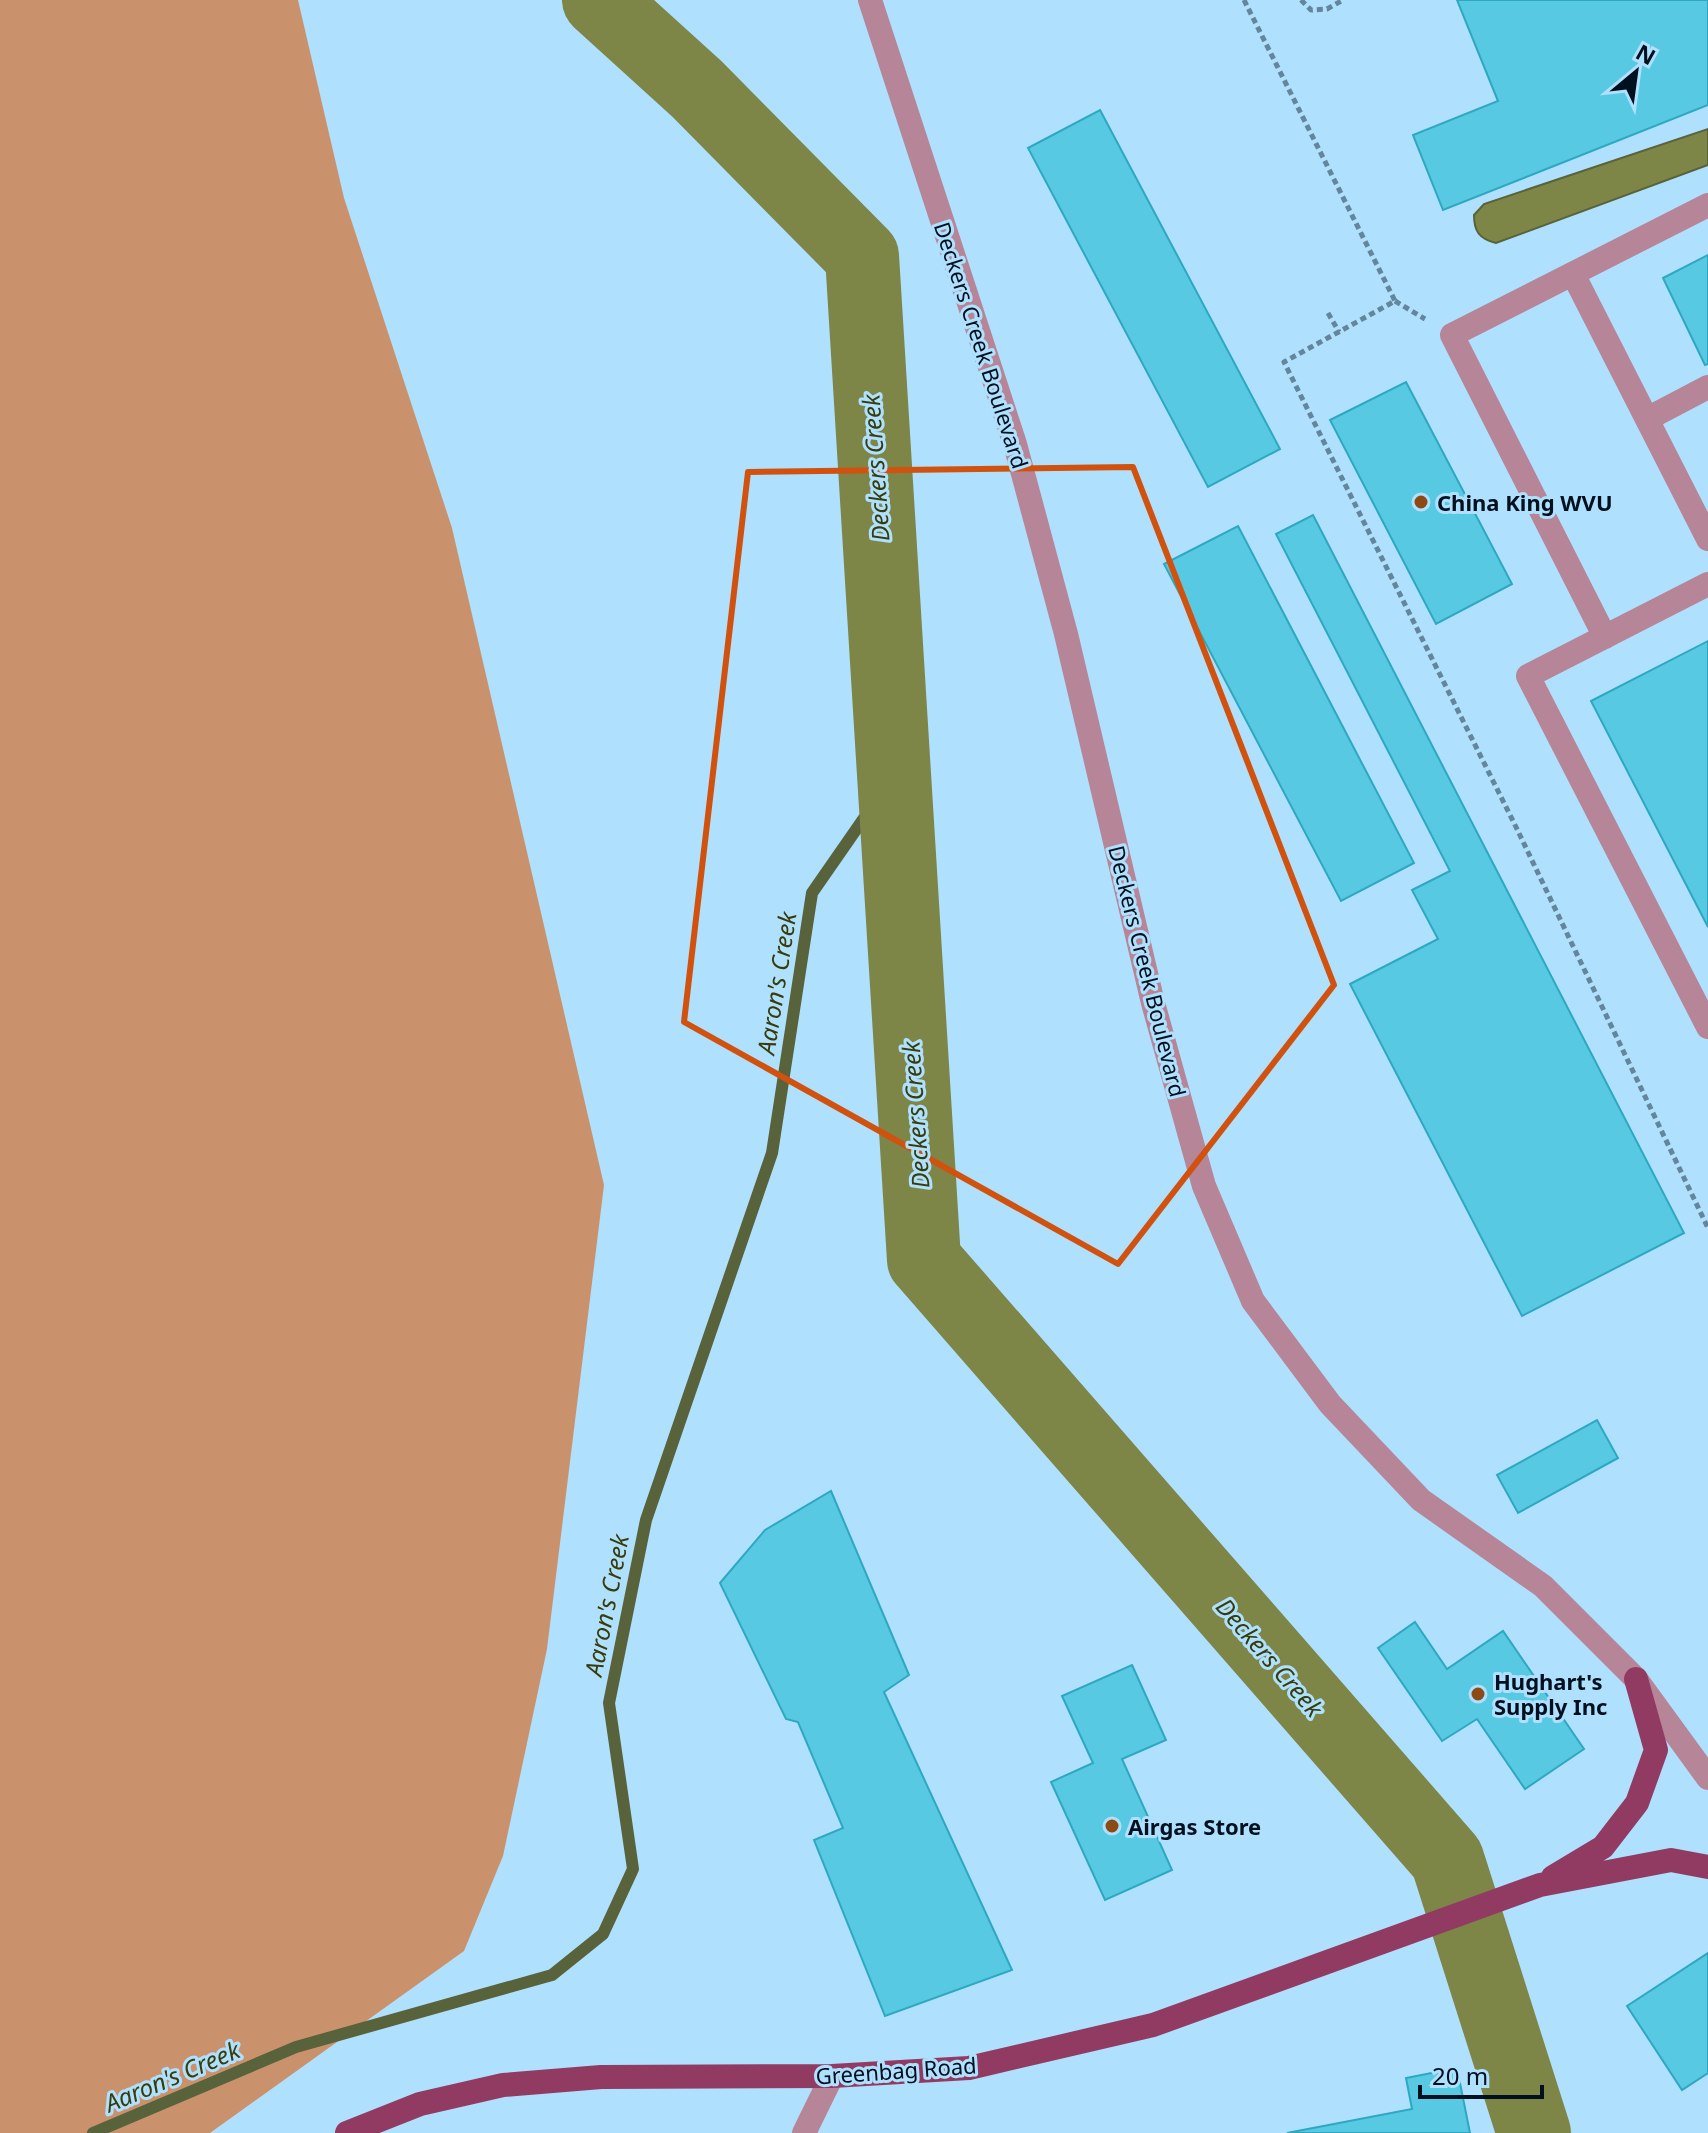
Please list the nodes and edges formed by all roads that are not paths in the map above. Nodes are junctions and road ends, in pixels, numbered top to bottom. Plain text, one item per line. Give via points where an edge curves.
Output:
1 (870, 0) edge
2 (1708, 205) edge
3 (1573, 274) junction
4 (1708, 387) edge
5 (1647, 419) junction
6 (1708, 539) edge
7 (1708, 584) edge
8 (1605, 637) junction
9 (1708, 1027) edge
10 (1636, 1679) junction
11 (1708, 1778) edge
12 (1708, 1867) edge
13 (1531, 1888) junction
14 (832, 2076) junction
15 (347, 2133) edge
16 (804, 2133) edge

1 - 10 street, Deckers Creek Boulevard via 1015,444 1153,1003 1204,1186 1253,1301 1330,1404 1421,1500 1543,1586
2 - 3 street
3 - 5 street
3 - 8 street via 1452,335
4 - 5 street
5 - 6 street
7 - 8 street
8 - 9 street via 1528,676
10 - 11 street, Deckers Creek Boulevard
10 - 13 main road via 1656,1750 1637,1803 1603,1847
12 - 13 main road, Greenbag Road via 1671,1860
13 - 14 main road, Greenbag Road via 1153,2025 969,2068
14 - 15 main road, Greenbag Road via 601,2077 503,2085 420,2104
14 - 16 street

